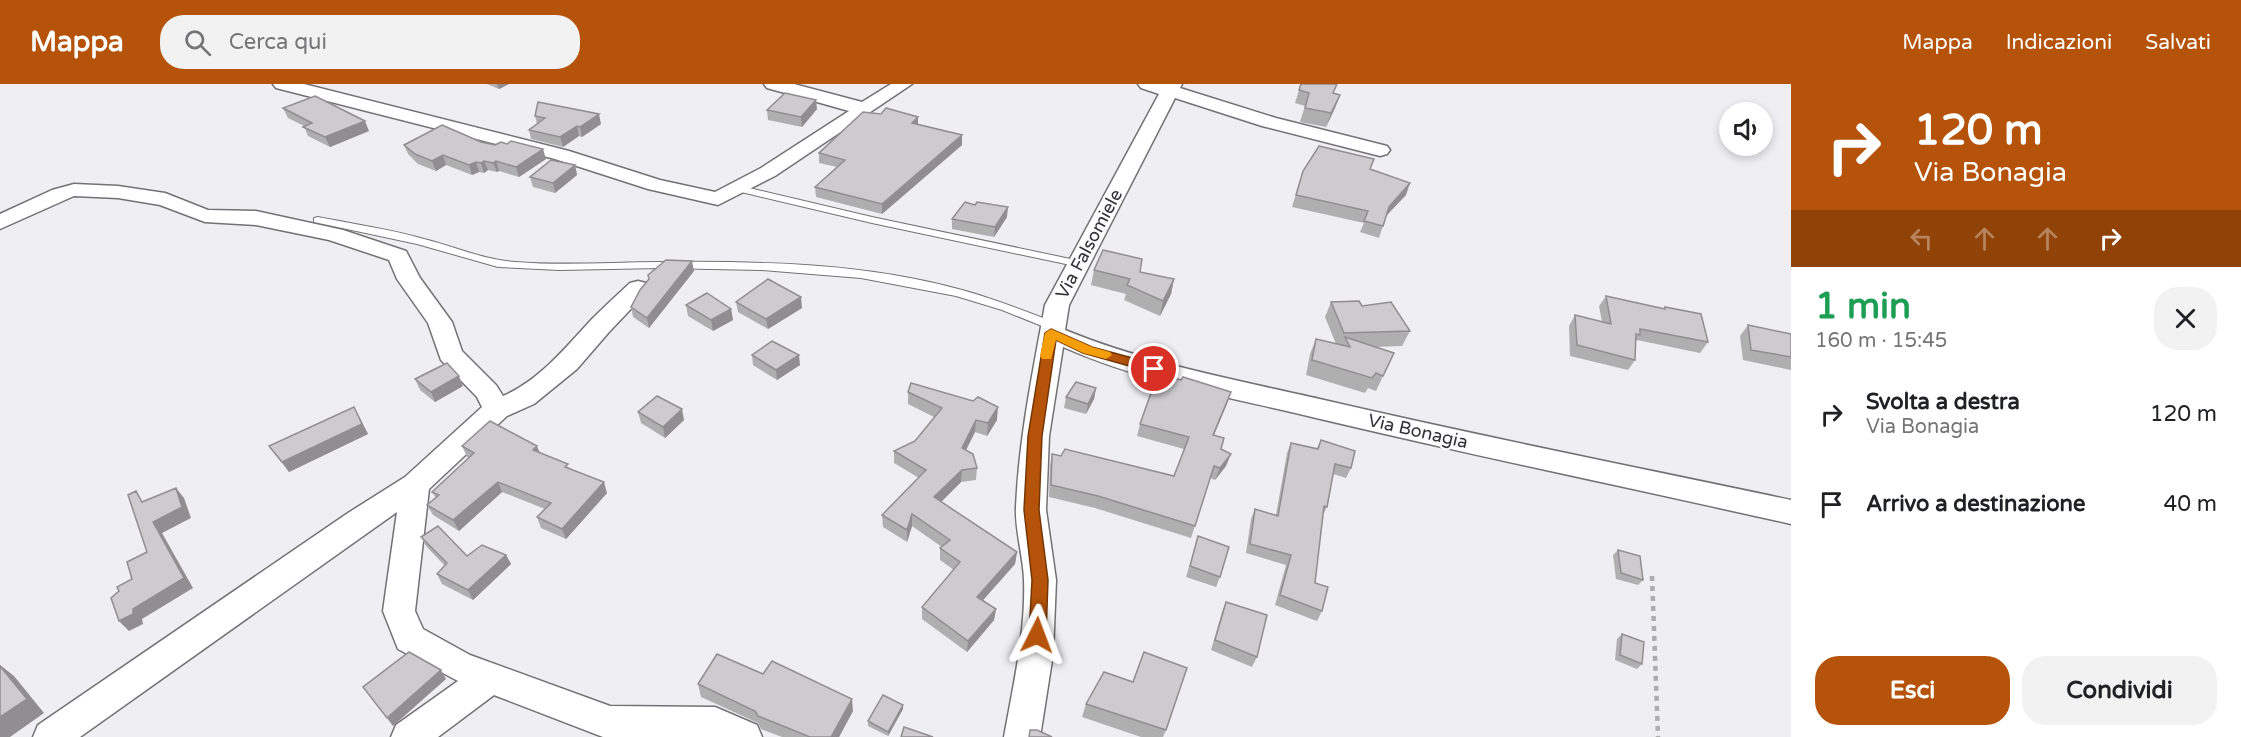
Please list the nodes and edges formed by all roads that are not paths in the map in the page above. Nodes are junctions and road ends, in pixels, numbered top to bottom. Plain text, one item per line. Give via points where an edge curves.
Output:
1 (282, 84) edge
2 (773, 84) edge
3 (903, 84) edge
4 (1163, 86) edge
5 (866, 110) junction
6 (1380, 150) dead end
7 (741, 189) junction
8 (318, 220) dead end
9 (0, 222) edge
10 (1080, 264) junction
11 (638, 288) edge
12 (1052, 329) junction
13 (498, 410) junction
14 (415, 485) junction
15 (1791, 512) edge
16 (491, 678) junction
17 (51, 737) edge
18 (410, 737) edge
19 (744, 737) edge
20 (1022, 737) edge

1 - 7 street via 562,154 718,200
2 - 5 street
3 - 5 street
4 - 6 street via 1269,122
4 - 10 street, Via Falsomiele
5 - 7 street
7 - 10 lane
8 - 12 lane via 422,242 497,264 663,265 864,274 972,297
9 - 13 street via 74,190 118,192 165,199 205,216 256,218 335,235 398,256 409,279 440,322 450,354 487,391
10 - 12 street, Via Falsomiele via 1057,305
11 - 13 street via 568,363 525,397
12 - 15 street, Via Bonagia via 1087,350 1154,369 1419,432
12 - 20 street, Via Falsomiele via 1035,436 1032,499 1040,580 1036,654
13 - 14 street
14 - 16 street via 399,611 410,639 458,666
14 - 17 street
16 - 18 street
16 - 19 street via 610,723 715,724

